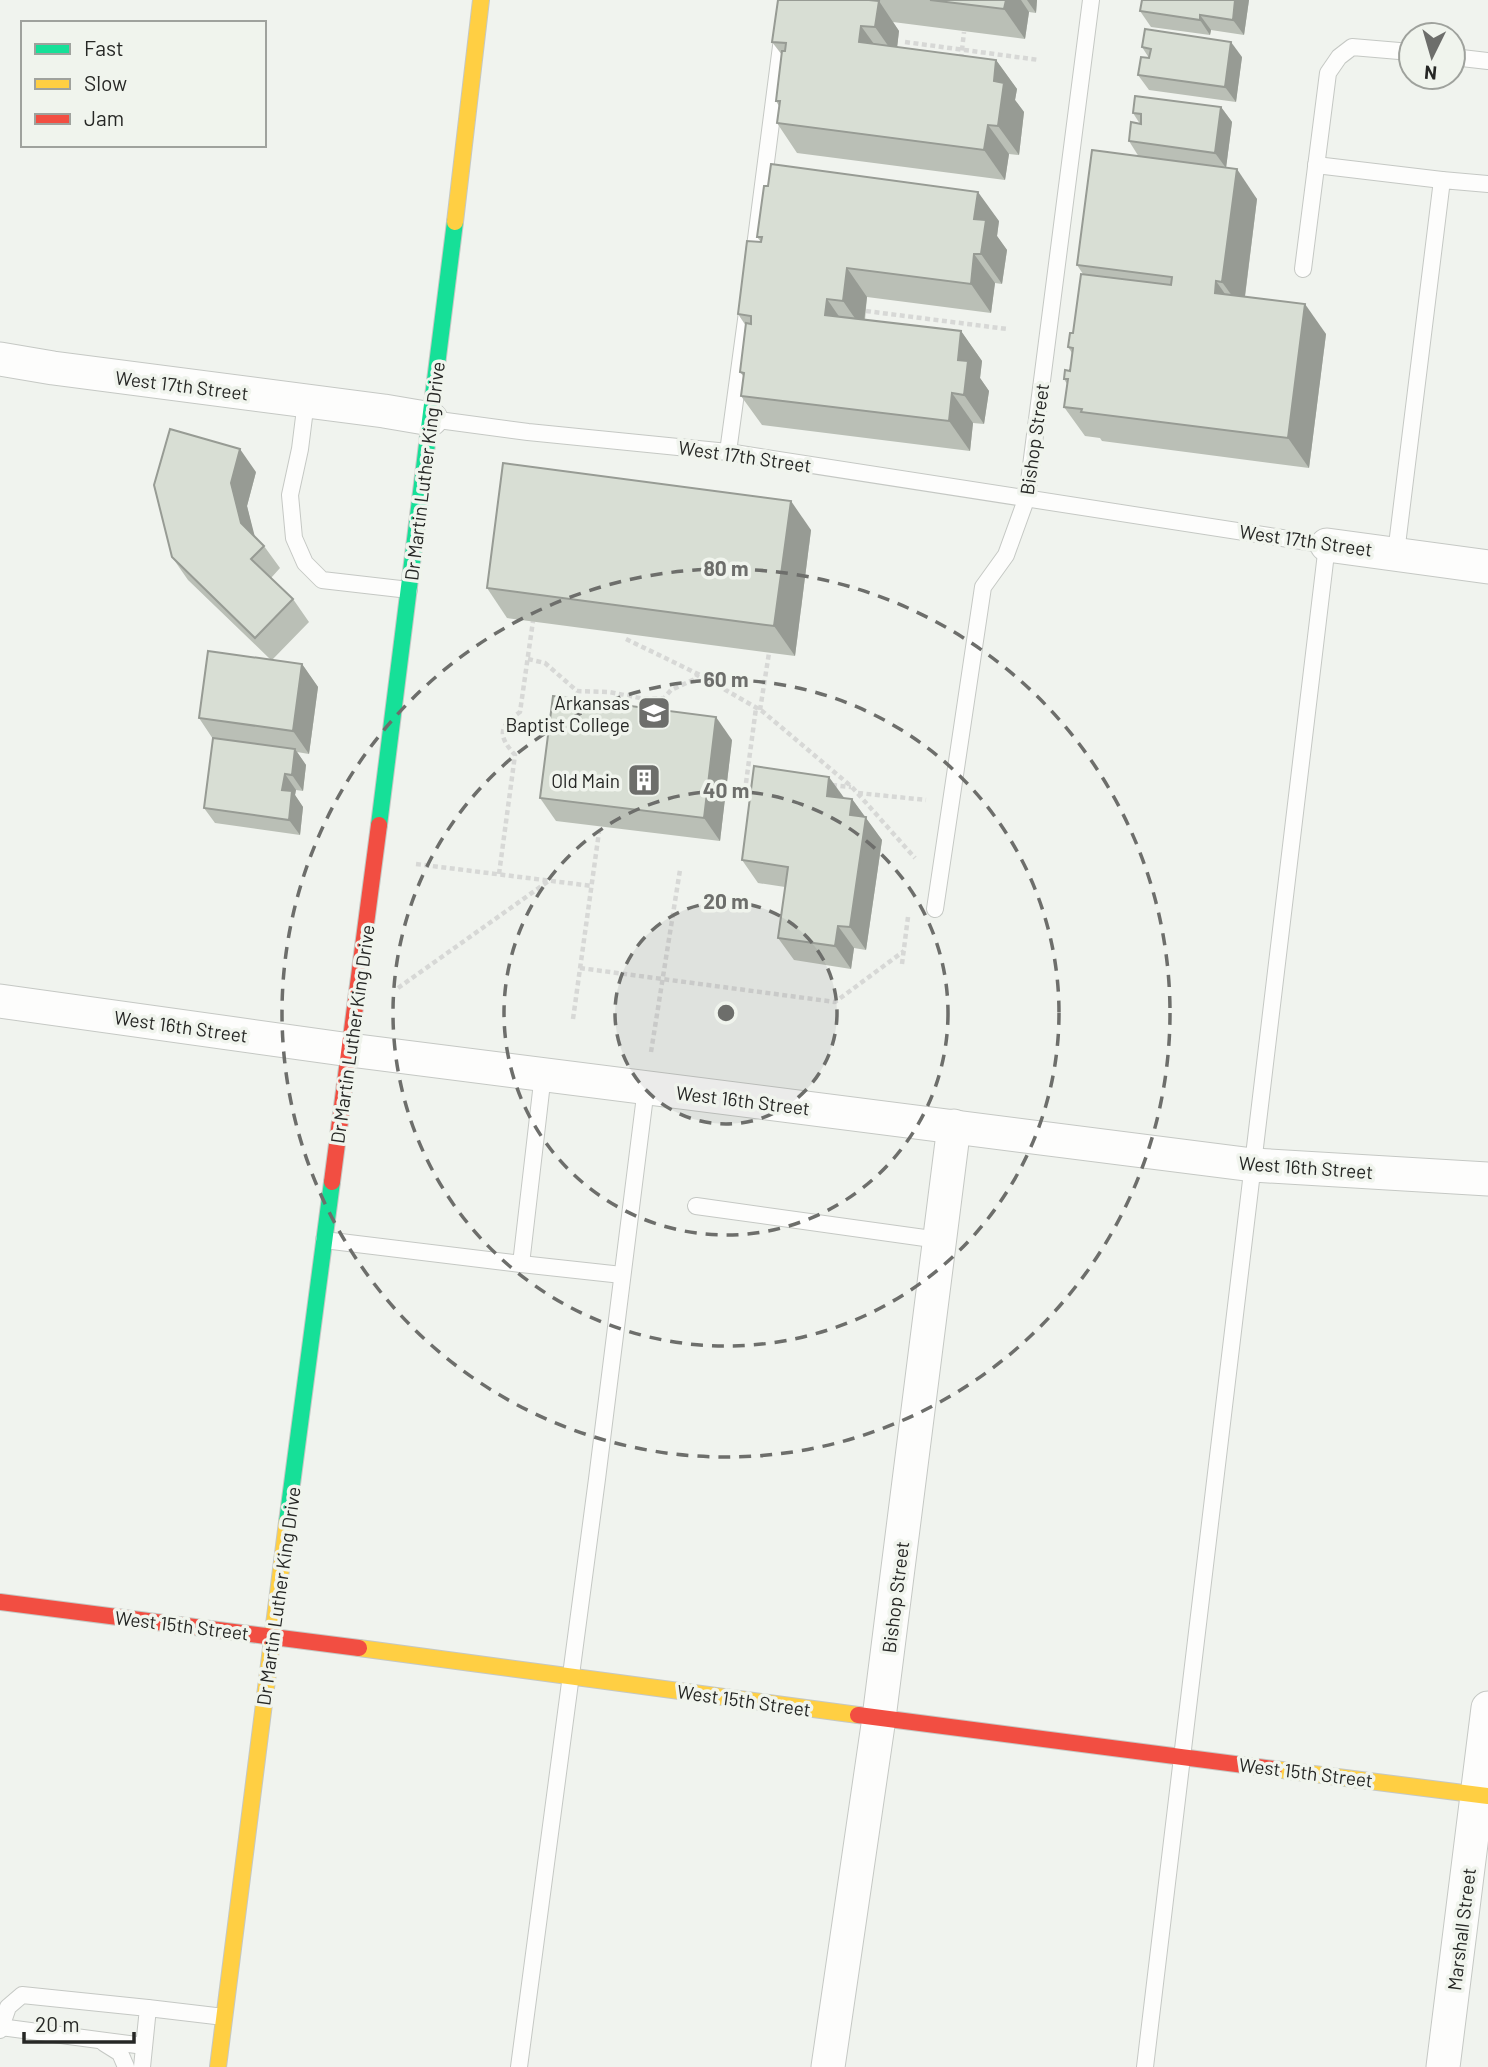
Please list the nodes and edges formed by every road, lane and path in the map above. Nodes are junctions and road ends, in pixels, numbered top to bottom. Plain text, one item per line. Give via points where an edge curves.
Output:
1 (481, 0) edge
2 (787, 0) edge
3 (1091, 0) edge
4 (964, 32) edge
5 (905, 42) dead end
6 (962, 50) junction
7 (1397, 51) edge
8 (1467, 59) edge
9 (1039, 60) dead end
10 (1488, 61) edge
11 (960, 68) edge
12 (1316, 165) junction
13 (1441, 180) junction
14 (1488, 184) edge
15 (1303, 270) dead end
16 (866, 311) dead end
17 (1007, 329) dead end
18 (0, 359) edge
19 (306, 401) junction
20 (430, 419) junction
21 (728, 452) junction
22 (1027, 497) junction
23 (1327, 545) junction
24 (1396, 553) junction
25 (1488, 567) edge
26 (410, 590) junction
27 (533, 621) edge
28 (626, 639) edge
29 (768, 653) edge
30 (528, 659) junction
31 (698, 674) junction
32 (758, 709) junction
33 (746, 783) dead end
34 (826, 784) edge
35 (852, 787) junction
36 (857, 792) junction
37 (951, 803) junction
38 (599, 832) edge
39 (916, 859) dead end
40 (416, 864) dead end
41 (680, 870) dead end
42 (499, 874) junction
43 (550, 880) junction
44 (592, 886) junction
45 (935, 909) dead end
46 (904, 951) dead end
47 (580, 968) junction
48 (662, 979) junction
49 (398, 988) dead end
50 (0, 1001) edge
51 (573, 1019) dead end
52 (350, 1050) junction
53 (544, 1074) junction
54 (646, 1088) junction
55 (954, 1126) junction
56 (1253, 1165) junction
57 (1488, 1179) edge
58 (696, 1206) dead end
59 (324, 1240) junction
60 (939, 1240) junction
61 (521, 1264) junction
62 (622, 1275) junction
63 (0, 1602) edge
64 (272, 1636) junction
65 (570, 1676) junction
66 (1488, 1708) edge
67 (879, 1718) junction
68 (1183, 1757) junction
69 (1483, 1795) edge
70 (148, 2008) junction
71 (225, 2017) junction
72 (0, 2029) edge
73 (99, 2040) junction
74 (144, 2046) junction
75 (126, 2067) edge
76 (142, 2067) edge
77 (218, 2067) edge
78 (519, 2067) edge
79 (828, 2067) edge
80 (1145, 2067) edge
81 (1443, 2067) edge

1 - 20 main road, Dr Martin Luther King Drive
2 - 21 lane
3 - 22 lane, Bishop Street
4 - 6 path
5 - 6 path
6 - 9 path
6 - 11 path
7 - 12 lane via 1352,47 1339,57 1328,74
8 - 10 lane
12 - 13 lane
12 - 15 lane
13 - 14 lane
13 - 24 lane
16 - 17 path
18 - 19 street, West 17th Street
19 - 20 street, West 17th Street
19 - 26 lane via 290,495 294,538 305,563 322,580
20 - 21 lane, West 17th Street
20 - 26 main road, Dr Martin Luther King Drive
21 - 22 lane, West 17th Street
22 - 23 lane, West 17th Street
22 - 37 lane, Bishop Street via 1006,555 983,587
23 - 24 street, West 17th Street
23 - 56 lane
24 - 25 street, West 17th Street
26 - 52 main road, Dr Martin Luther King Drive
27 - 30 path
28 - 31 path
29 - 32 path
30 - 31 path via 545,663 577,691 645,699 664,698
30 - 42 path via 520,712 503,727 505,744 515,755
31 - 32 path
32 - 33 path
32 - 35 path
34 - 35 path
35 - 36 path
36 - 37 path
36 - 39 path
37 - 45 lane, Bishop Street
38 - 44 path
40 - 42 path
41 - 48 path
42 - 43 path
43 - 44 path
43 - 49 path
44 - 47 path
46 - 48 path via 835,1002
47 - 48 path
47 - 51 path
48 - 54 path
50 - 52 street, West 16th Street
52 - 53 street, West 16th Street
52 - 59 main road, Dr Martin Luther King Drive
53 - 54 street, West 16th Street
53 - 61 lane
54 - 55 street, West 16th Street
54 - 62 lane
55 - 56 street, West 16th Street
55 - 60 street, Bishop Street
56 - 57 street, West 16th Street
56 - 68 lane
58 - 60 lane
59 - 61 lane
59 - 64 main road, Dr Martin Luther King Drive
60 - 67 street, Bishop Street
61 - 62 lane
62 - 65 lane
63 - 64 main road, West 15th Street
64 - 65 main road, West 15th Street
64 - 71 main road, Dr Martin Luther King Drive
65 - 67 main road, West 15th Street
65 - 78 lane
66 - 69 street, Marshall Street
67 - 68 main road, West 15th Street
67 - 79 street, Bishop Street
68 - 69 main road, West 15th Street
68 - 80 lane
69 - 81 street, Marshall Street
70 - 71 lane
70 - 72 lane via 22,1995 8,2007
70 - 74 lane
71 - 77 main road, Dr Martin Luther King Drive
72 - 73 lane
73 - 74 lane
73 - 75 lane via 120,2053
74 - 76 lane

